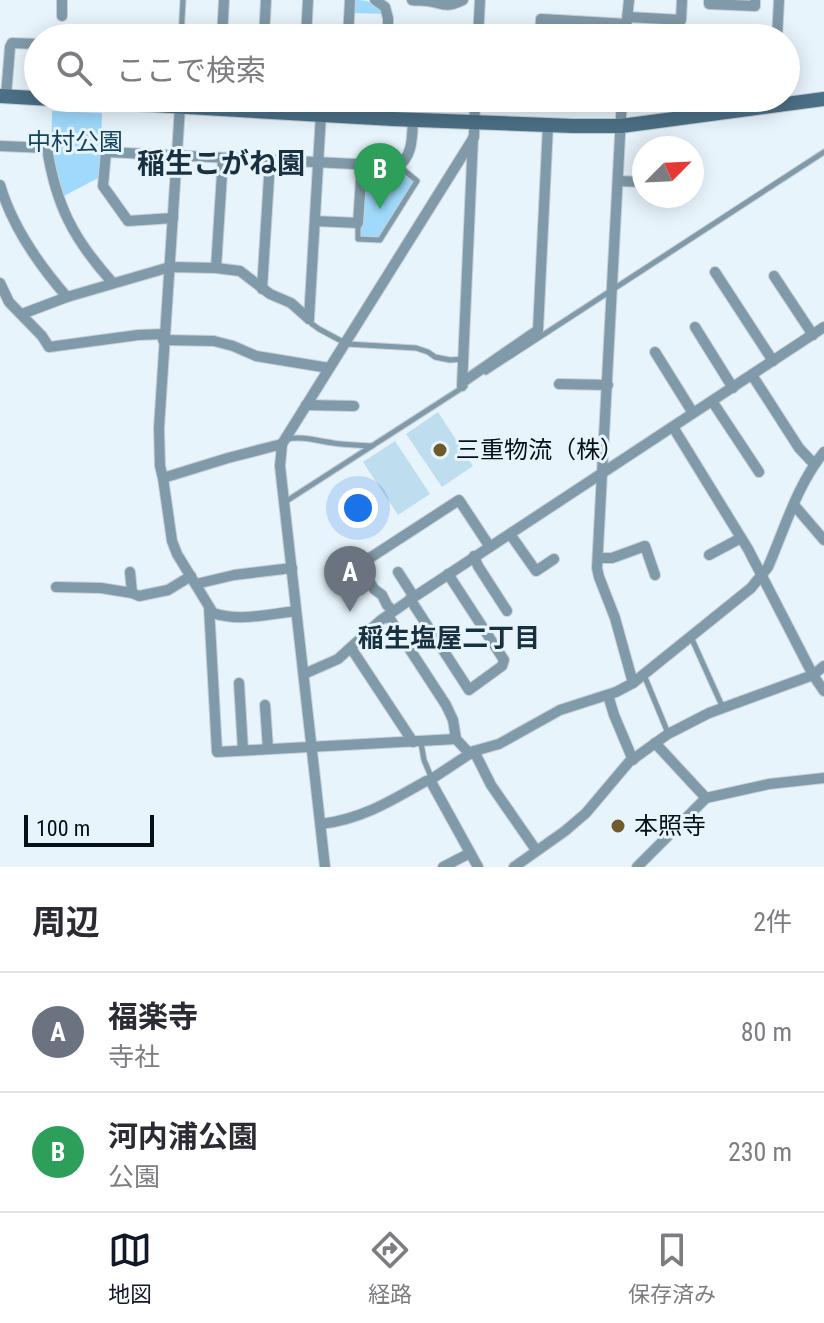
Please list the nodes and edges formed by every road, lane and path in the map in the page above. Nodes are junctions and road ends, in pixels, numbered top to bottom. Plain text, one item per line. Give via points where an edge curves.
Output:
1 (62, 0) edge
2 (183, 0) edge
3 (224, 0) edge
4 (266, 0) edge
5 (308, 0) edge
6 (350, 0) edge
7 (375, 0) edge
8 (412, 0) edge
9 (463, 0) edge
10 (480, 0) edge
11 (629, 0) edge
12 (682, 0) edge
13 (709, 0) edge
14 (755, 3) edge
15 (778, 3) edge
16 (62, 16) dead end
17 (627, 21) junction
18 (182, 24) edge
19 (223, 24) edge
20 (265, 24) edge
21 (307, 24) edge
22 (349, 24) edge
23 (388, 24) edge
24 (479, 24) edge
25 (541, 24) edge
26 (627, 24) edge
27 (777, 24) edge
28 (24, 43) edge
29 (5, 47) edge
30 (3, 96) edge
31 (24, 97) edge
32 (824, 99) edge
33 (800, 100) edge
34 (180, 112) edge
35 (302, 112) edge
36 (385, 112) edge
37 (474, 112) edge
38 (622, 112) edge
39 (709, 112) edge
40 (321, 114) junction
41 (385, 117) junction
42 (413, 120) junction
43 (473, 121) junction
44 (548, 125) junction
45 (621, 126) junction
46 (474, 137) junction
47 (0, 146) edge
48 (824, 152) edge
49 (177, 156) junction
50 (223, 158) junction
51 (270, 161) junction
52 (319, 162) junction
53 (362, 165) junction
54 (399, 165) junction
55 (619, 181) junction
56 (632, 182) edge
57 (0, 185) edge
58 (173, 218) junction
59 (315, 221) junction
60 (358, 223) junction
61 (170, 267) junction
62 (216, 268) junction
63 (715, 272) dead end
64 (774, 276) dead end
65 (0, 283) edge
66 (113, 283) junction
67 (262, 289) junction
68 (613, 290) junction
69 (67, 297) junction
70 (22, 314) junction
71 (309, 319) junction
72 (695, 327) dead end
73 (820, 333) edge
74 (164, 337) junction
75 (344, 343) junction
76 (655, 352) dead end
77 (464, 359) junction
78 (773, 361) junction
79 (329, 368) junction
80 (752, 375) junction
81 (559, 384) dead end
82 (462, 385) junction
83 (608, 385) junction
84 (733, 388) junction
85 (712, 401) junction
86 (306, 405) junction
87 (354, 406) dead end
88 (693, 413) junction
89 (673, 427) junction
90 (283, 442) junction
91 (373, 446) junction
92 (824, 452) edge
93 (814, 464) junction
94 (759, 472) dead end
95 (603, 473) junction
96 (163, 478) junction
97 (284, 503) junction
98 (794, 505) junction
99 (510, 534) junction
100 (741, 538) junction
101 (824, 540) edge
102 (490, 547) junction
103 (709, 555) dead end
104 (474, 556) junction
105 (598, 558) junction
106 (554, 559) dead end
107 (292, 568) junction
108 (130, 572) dead end
109 (398, 572) dead end
110 (448, 574) junction
111 (655, 575) dead end
112 (761, 576) junction
113 (193, 580) junction
114 (56, 587) dead end
115 (132, 593) junction
116 (412, 598) junction
117 (209, 607) junction
118 (296, 611) junction
119 (507, 611) dead end
120 (390, 614) junction
121 (691, 636) junction
122 (351, 648) junction
123 (824, 666) edge
124 (304, 674) junction
125 (644, 675) junction
126 (813, 675) junction
127 (239, 683) dead end
128 (633, 683) junction
129 (824, 691) edge
130 (608, 695) junction
131 (265, 705) dead end
132 (723, 708) junction
133 (668, 734) junction
134 (456, 739) junction
135 (417, 742) junction
136 (655, 743) junction
137 (312, 747) junction
138 (268, 749) junction
139 (243, 750) junction
140 (472, 752) junction
141 (633, 760) junction
142 (824, 778) edge
143 (431, 780) junction
144 (706, 798) junction
145 (321, 824) junction
146 (536, 850) junction
147 (470, 853) junction
148 (325, 867) edge
149 (443, 867) edge
150 (478, 867) edge
151 (514, 867) edge
152 (637, 867) edge

1 - 16 street
2 - 18 lane
3 - 19 street
4 - 20 street
5 - 21 street
6 - 22 street
7 - 23 street via 385,7
8 - 9 street via 451,6
10 - 24 street
11 - 17 street
12 - 17 street via 681,20
13 - 14 street
14 - 15 street
15 - 27 street
17 - 25 street via 541,19
17 - 26 street
28 - 29 street
29 - 30 street
30 - 31 main road
32 - 33 main road
34 - 49 street
35 - 40 main road
36 - 41 street
37 - 43 street
38 - 45 street
39 - 45 main road
40 - 41 main road
40 - 52 street
41 - 42 main road
42 - 43 main road
42 - 54 street via 412,143
43 - 44 main road
43 - 46 street
44 - 45 main road
44 - 82 street via 538,330
45 - 55 street
46 - 75 street
46 - 77 street
47 - 66 street via 47,148 67,219
48 - 68 lane
49 - 50 street
49 - 58 street
49 - 58 street via 106,152 103,186 128,221
50 - 51 street
50 - 62 street
51 - 52 street
51 - 67 street
52 - 53 street
52 - 59 street
53 - 54 street
53 - 60 street
54 - 60 lane via 417,181 380,240 358,239
55 - 56 street
55 - 68 street
57 - 69 street via 40,265
58 - 61 street
59 - 60 street
59 - 71 street
61 - 62 street
61 - 66 street
61 - 74 street
62 - 67 street via 240,271
63 - 78 street
64 - 73 street
65 - 70 street
66 - 69 street
67 - 71 street
68 - 82 lane
68 - 83 street
69 - 70 street
70 - 74 street via 49,347 138,335
71 - 75 lane
72 - 84 street
73 - 78 street
74 - 79 street via 214,341 256,356
74 - 96 street via 159,428
75 - 77 lane via 416,348 435,357
75 - 79 street
76 - 88 street
77 - 82 street
78 - 80 street
79 - 86 street
80 - 84 street
80 - 93 street
81 - 83 street
82 - 91 lane
83 - 95 street
84 - 85 street
85 - 88 street
85 - 94 street
86 - 87 street
86 - 90 street
88 - 89 street
89 - 95 street
89 - 100 street
90 - 91 lane via 297,437
90 - 96 street
90 - 97 street
91 - 97 lane
92 - 93 street
93 - 98 street
95 - 99 street
95 - 105 street
96 - 113 street via 172,541
97 - 107 street
98 - 101 street
98 - 112 street
99 - 102 street
99 - 106 street via 536,571
100 - 103 street
100 - 112 street
102 - 104 street
102 - 120 street via 459,500 356,560
104 - 110 street
104 - 119 street
105 - 111 street via 645,546
105 - 128 street via 599,577
107 - 113 street
107 - 118 street
108 - 115 street
109 - 116 street
110 - 116 street
110 - 116 street via 504,660 469,690
112 - 121 street
112 - 126 street
113 - 115 street via 168,590
113 - 117 street
114 - 115 street
116 - 120 street
117 - 118 street via 223,617 237,618
117 - 139 street via 217,752
118 - 124 street
120 - 122 street
120 - 134 street via 446,705
121 - 125 street
121 - 132 lane
122 - 124 street
122 - 135 street
123 - 126 street
124 - 137 street
125 - 128 street
125 - 133 lane
126 - 129 street
126 - 132 street
127 - 139 street
128 - 130 street
130 - 140 street via 560,710 499,744
130 - 141 street
131 - 138 street
132 - 133 street
133 - 136 street
134 - 135 street
134 - 140 street
135 - 137 street
135 - 143 lane
136 - 141 street
136 - 144 street
137 - 138 street
137 - 145 street
138 - 139 street
140 - 143 street
140 - 146 street
141 - 146 street via 586,813
142 - 144 street
143 - 145 street via 358,817
143 - 147 street
144 - 152 street
145 - 148 street
146 - 151 street
147 - 149 street
147 - 150 street

